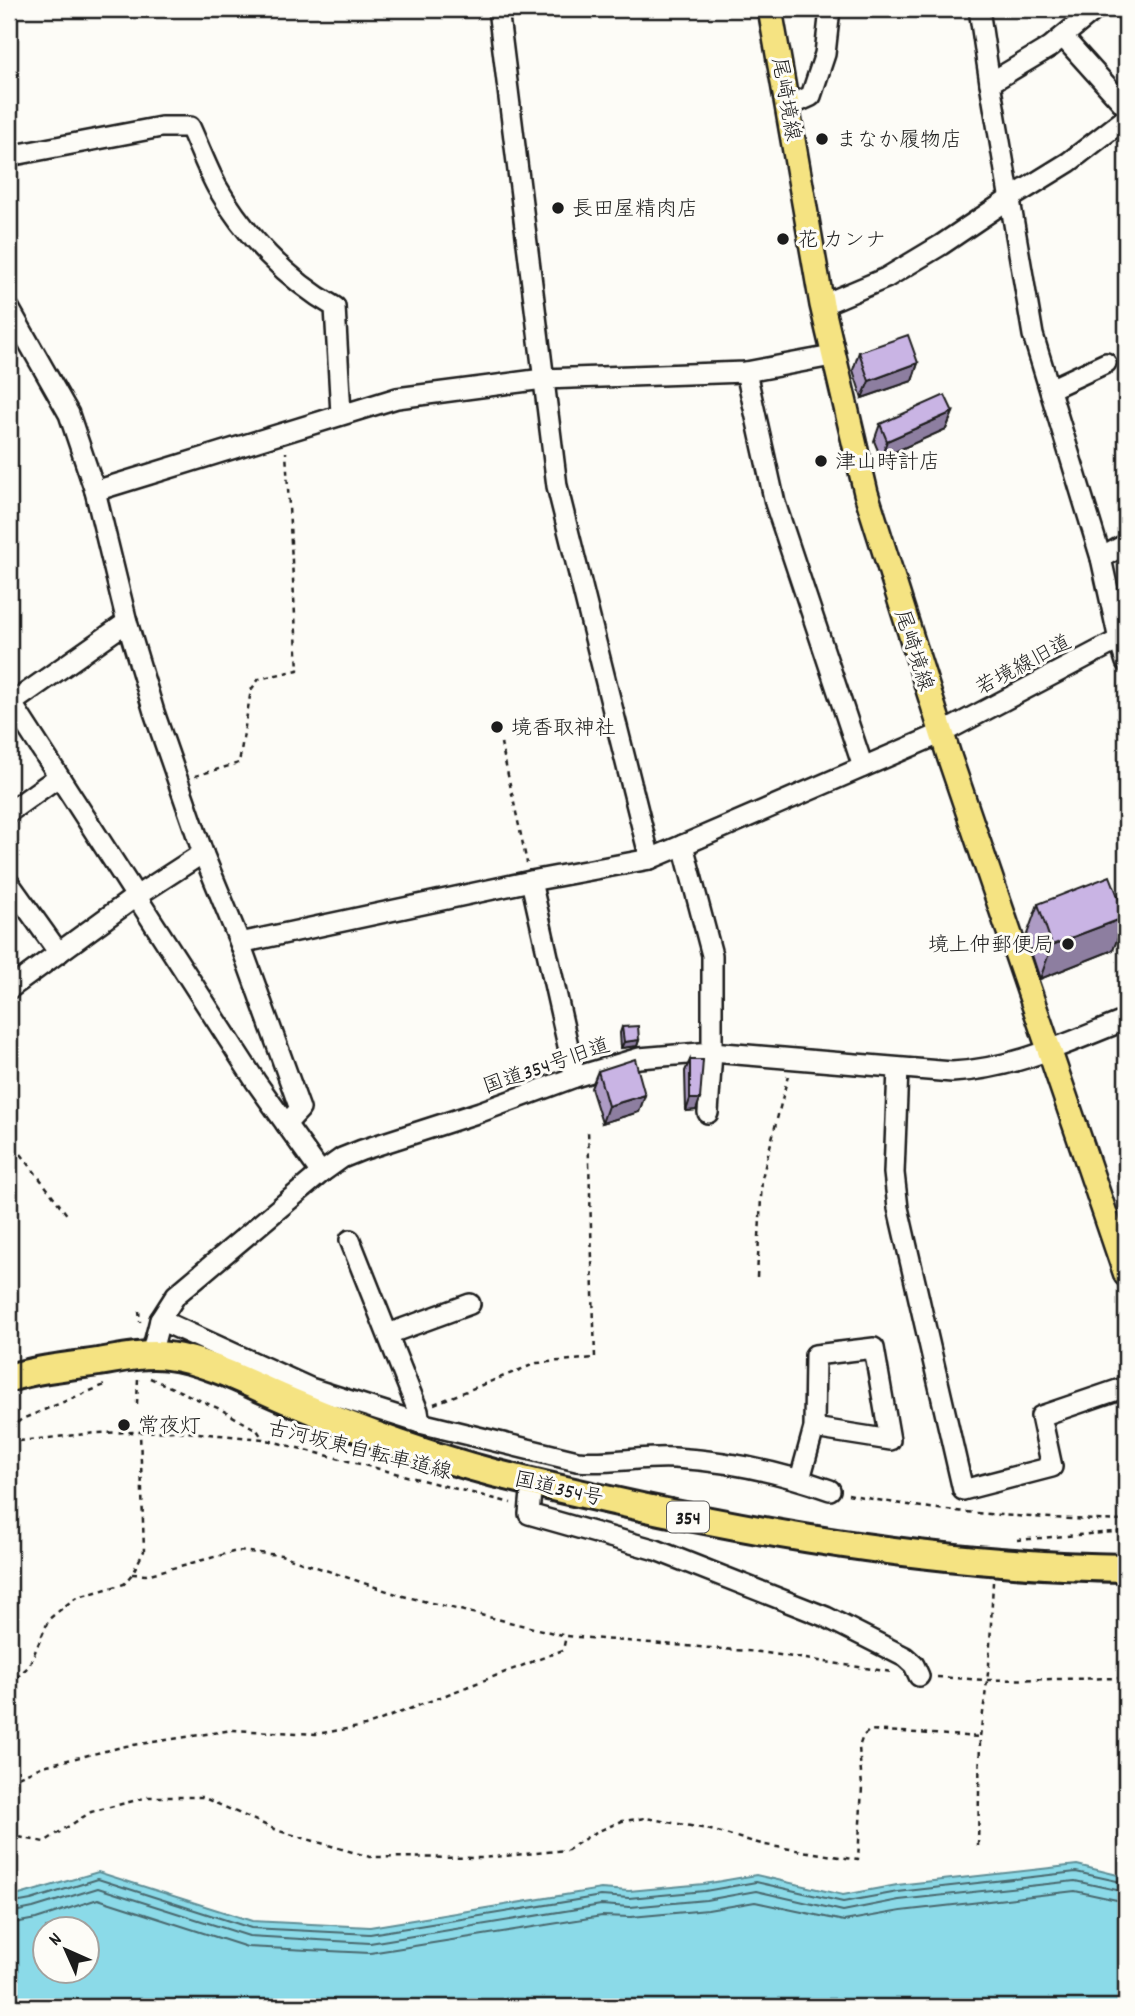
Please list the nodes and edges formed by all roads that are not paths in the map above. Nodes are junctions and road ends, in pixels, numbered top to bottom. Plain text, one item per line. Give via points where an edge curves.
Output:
1 (498, 9) edge
2 (770, 9) edge
3 (830, 9) edge
4 (979, 9) edge
5 (1096, 9) edge
6 (1063, 37) junction
7 (989, 83) junction
8 (789, 106) junction
9 (1126, 107) edge
10 (1126, 118) edge
11 (9, 156) edge
12 (1009, 199) junction
13 (822, 305) junction
14 (9, 309) edge
15 (832, 356) junction
16 (1106, 363) dead end
17 (746, 372) junction
18 (542, 379) junction
19 (1050, 389) junction
20 (341, 414) junction
21 (96, 491) junction
22 (1126, 544) edge
23 (1101, 558) junction
24 (127, 622) junction
25 (1123, 638) edge
26 (1126, 662) edge
27 (10, 703) edge
28 (942, 733) junction
29 (863, 767) junction
30 (58, 776) junction
31 (9, 812) edge
32 (683, 845) junction
33 (203, 853) junction
34 (650, 859) junction
35 (531, 881) junction
36 (9, 883) edge
37 (135, 897) junction
38 (240, 943) junction
39 (59, 953) junction
40 (9, 989) edge
41 (1126, 1020) edge
42 (1050, 1050) junction
43 (712, 1052) junction
44 (898, 1068) junction
45 (575, 1077) junction
46 (708, 1113) dead end
47 (286, 1124) junction
48 (321, 1173) junction
49 (350, 1240) dead end
50 (1126, 1275) edge
51 (470, 1304) dead end
52 (160, 1320) junction
53 (387, 1334) junction
54 (151, 1355) junction
55 (9, 1378) edge
56 (1126, 1387) edge
57 (419, 1417) junction
58 (814, 1428) junction
59 (800, 1479) junction
60 (532, 1481) junction
61 (830, 1490) road end
62 (1126, 1568) edge
63 (919, 1675) road end

1 - 18 street
2 - 8 main road, 尾崎境線
3 - 8 street via 825,54 810,96
4 - 7 street
5 - 6 street
6 - 7 street
6 - 9 street
7 - 12 street
8 - 13 main road, 尾崎境線
10 - 12 street via 1069,162
11 - 20 street via 161,127 190,127 241,224 285,269 335,307
12 - 13 street via 886,278
12 - 19 street via 1033,335
13 - 15 main road, 尾崎境線
14 - 21 street via 69,414
15 - 17 street
15 - 28 main road, 尾崎境線 via 866,493
16 - 19 street
17 - 18 street
17 - 29 street via 775,503
18 - 20 street via 397,398
18 - 34 street via 557,486
19 - 23 street
20 - 21 street
21 - 24 street
22 - 23 street
23 - 25 street
24 - 27 street
24 - 33 street
25 - 26 street
25 - 28 street, 若境線旧道
27 - 30 street
28 - 29 street, 若境線旧道
28 - 42 main road, 尾崎境線
29 - 32 street, 若境線旧道
30 - 31 street
30 - 37 street
32 - 34 street, 若境線旧道
32 - 43 street via 712,955
33 - 37 street
33 - 38 street
34 - 35 street, 若境線旧道
35 - 38 street, 若境線旧道
35 - 45 street
36 - 39 street
37 - 39 street
37 - 47 street
38 - 47 street via 300,1109
39 - 40 street
41 - 42 street, 国道354号旧道
42 - 44 street, 国道354号旧道 via 976,1071
42 - 50 main road, 尾崎境線
43 - 44 street, 国道354号旧道
43 - 45 street, 国道354号旧道 via 639,1058
43 - 46 street
44 - 56 street via 894,1173 898,1208 963,1490 1052,1467 1041,1416
45 - 48 street, 国道354号旧道 via 362,1150
47 - 48 street
48 - 52 street, 国道354号旧道 via 184,1287
49 - 53 street
51 - 53 street
52 - 54 street, 国道354号旧道
52 - 57 street via 310,1388
53 - 57 street
54 - 55 highway, 国道354号 / 354
54 - 60 highway, 国道354号 / 354 via 202,1365 407,1447
57 - 59 street via 577,1461 673,1458
58 - 58 street via 815,1355 874,1348 890,1440
58 - 59 street
59 - 61 street
60 - 62 highway, 国道354号 / 354 via 721,1524 897,1551
60 - 63 street via 529,1514 656,1550 826,1617 905,1657

